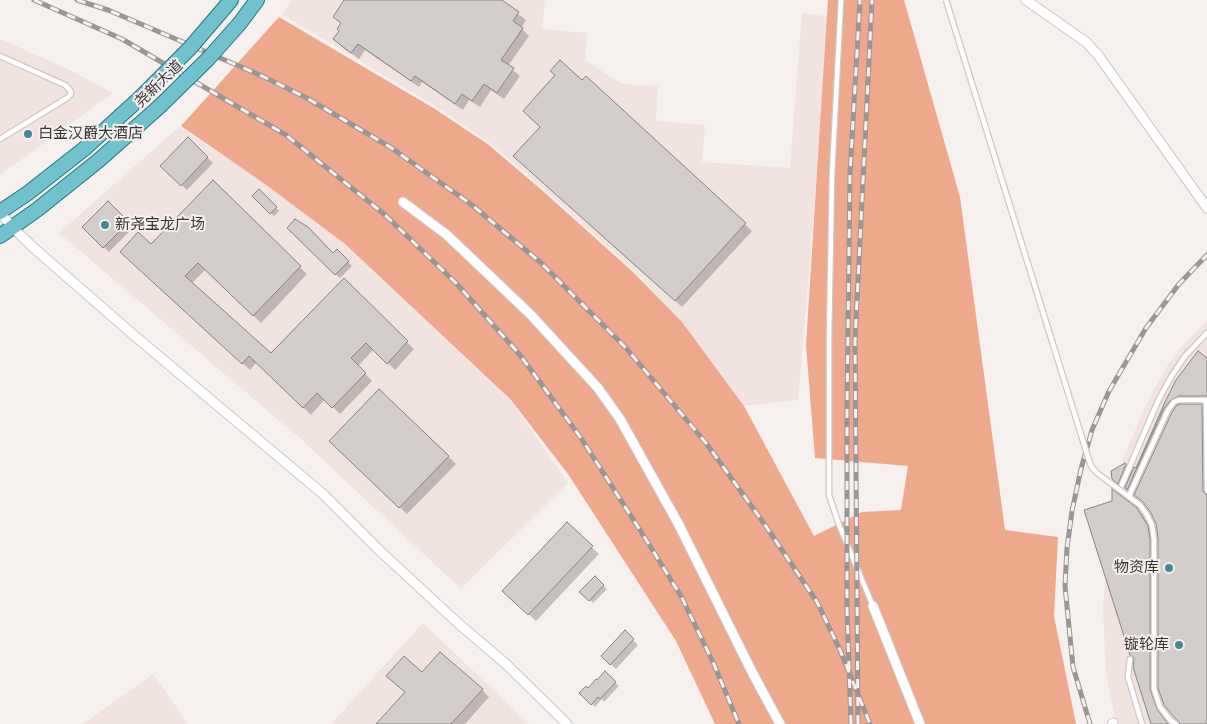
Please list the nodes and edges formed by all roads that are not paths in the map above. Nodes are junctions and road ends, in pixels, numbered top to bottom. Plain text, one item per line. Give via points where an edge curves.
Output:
1 (231, 0) edge
2 (257, 0) edge
3 (841, 0) edge
4 (946, 0) edge
5 (1026, 0) edge
6 (0, 56) edge
7 (0, 139) edge
8 (403, 202) dead end
9 (1207, 208) edge
10 (0, 212) edge
11 (13, 228) junction
12 (0, 236) edge
13 (1207, 333) edge
14 (1120, 489) junction
15 (1207, 491) edge
16 (1129, 496) junction
17 (873, 606) joint
18 (1130, 659) dead end
19 (567, 724) edge
20 (780, 724) edge
21 (920, 724) edge
22 (1142, 724) edge
23 (1176, 724) edge

1 - 10 main road, 尧新大道, bridge via 190,48 140,98 84,149
2 - 11 main road, 尧新大道, bridge via 208,59 160,107
3 - 17 lane via 832,184 829,495
4 - 14 lane, bridge via 1091,466
5 - 9 street via 1086,42 1098,55
6 - 7 lane via 65,85 71,94
8 - 20 street via 447,235 530,314 598,388 620,419 675,518
10 - 11 street
11 - 12 main road, 尧新大道
11 - 19 street via 136,337 323,494
13 - 14 lane via 1171,377
14 - 16 lane, bridge
15 - 16 lane, bridge via 1206,400 1179,400 1168,410
16 - 23 lane, bridge via 1148,515 1152,525 1154,690 1160,707
17 - 21 street
18 - 22 lane via 1128,677

